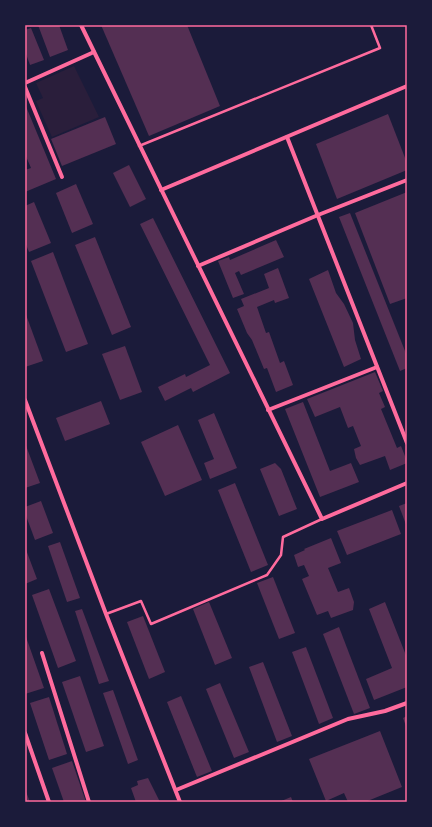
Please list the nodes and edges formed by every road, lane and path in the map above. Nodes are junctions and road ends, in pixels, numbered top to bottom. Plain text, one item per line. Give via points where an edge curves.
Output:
1 (81, 25) edge
2 (371, 25) edge
3 (94, 52) junction
4 (25, 83) edge
5 (407, 86) edge
6 (25, 87) edge
7 (287, 136) junction
8 (139, 146) junction
9 (62, 176) dead end
10 (407, 180) edge
11 (161, 190) junction
12 (318, 214) junction
13 (198, 266) junction
14 (377, 367) junction
15 (25, 400) edge
16 (268, 410) junction
17 (407, 443) edge
18 (407, 483) edge
19 (322, 519) junction
20 (106, 614) junction
21 (42, 652) dead end
22 (407, 703) edge
23 (25, 733) edge
24 (176, 790) junction
25 (49, 802) edge
26 (89, 802) edge
27 (180, 802) edge

1 - 3 street
2 - 8 lane via 380,48
3 - 4 street
3 - 8 street
5 - 7 street
6 - 9 street
7 - 11 street
7 - 12 street
8 - 11 street
10 - 12 street
11 - 13 street
12 - 13 street
12 - 14 street
13 - 16 street
14 - 16 street
14 - 17 street
15 - 20 street
16 - 19 street
18 - 19 street
19 - 20 lane via 283,537 281,555 268,575 151,624 141,601
20 - 24 street
21 - 26 street
22 - 24 street via 348,719
23 - 25 street
24 - 27 street

